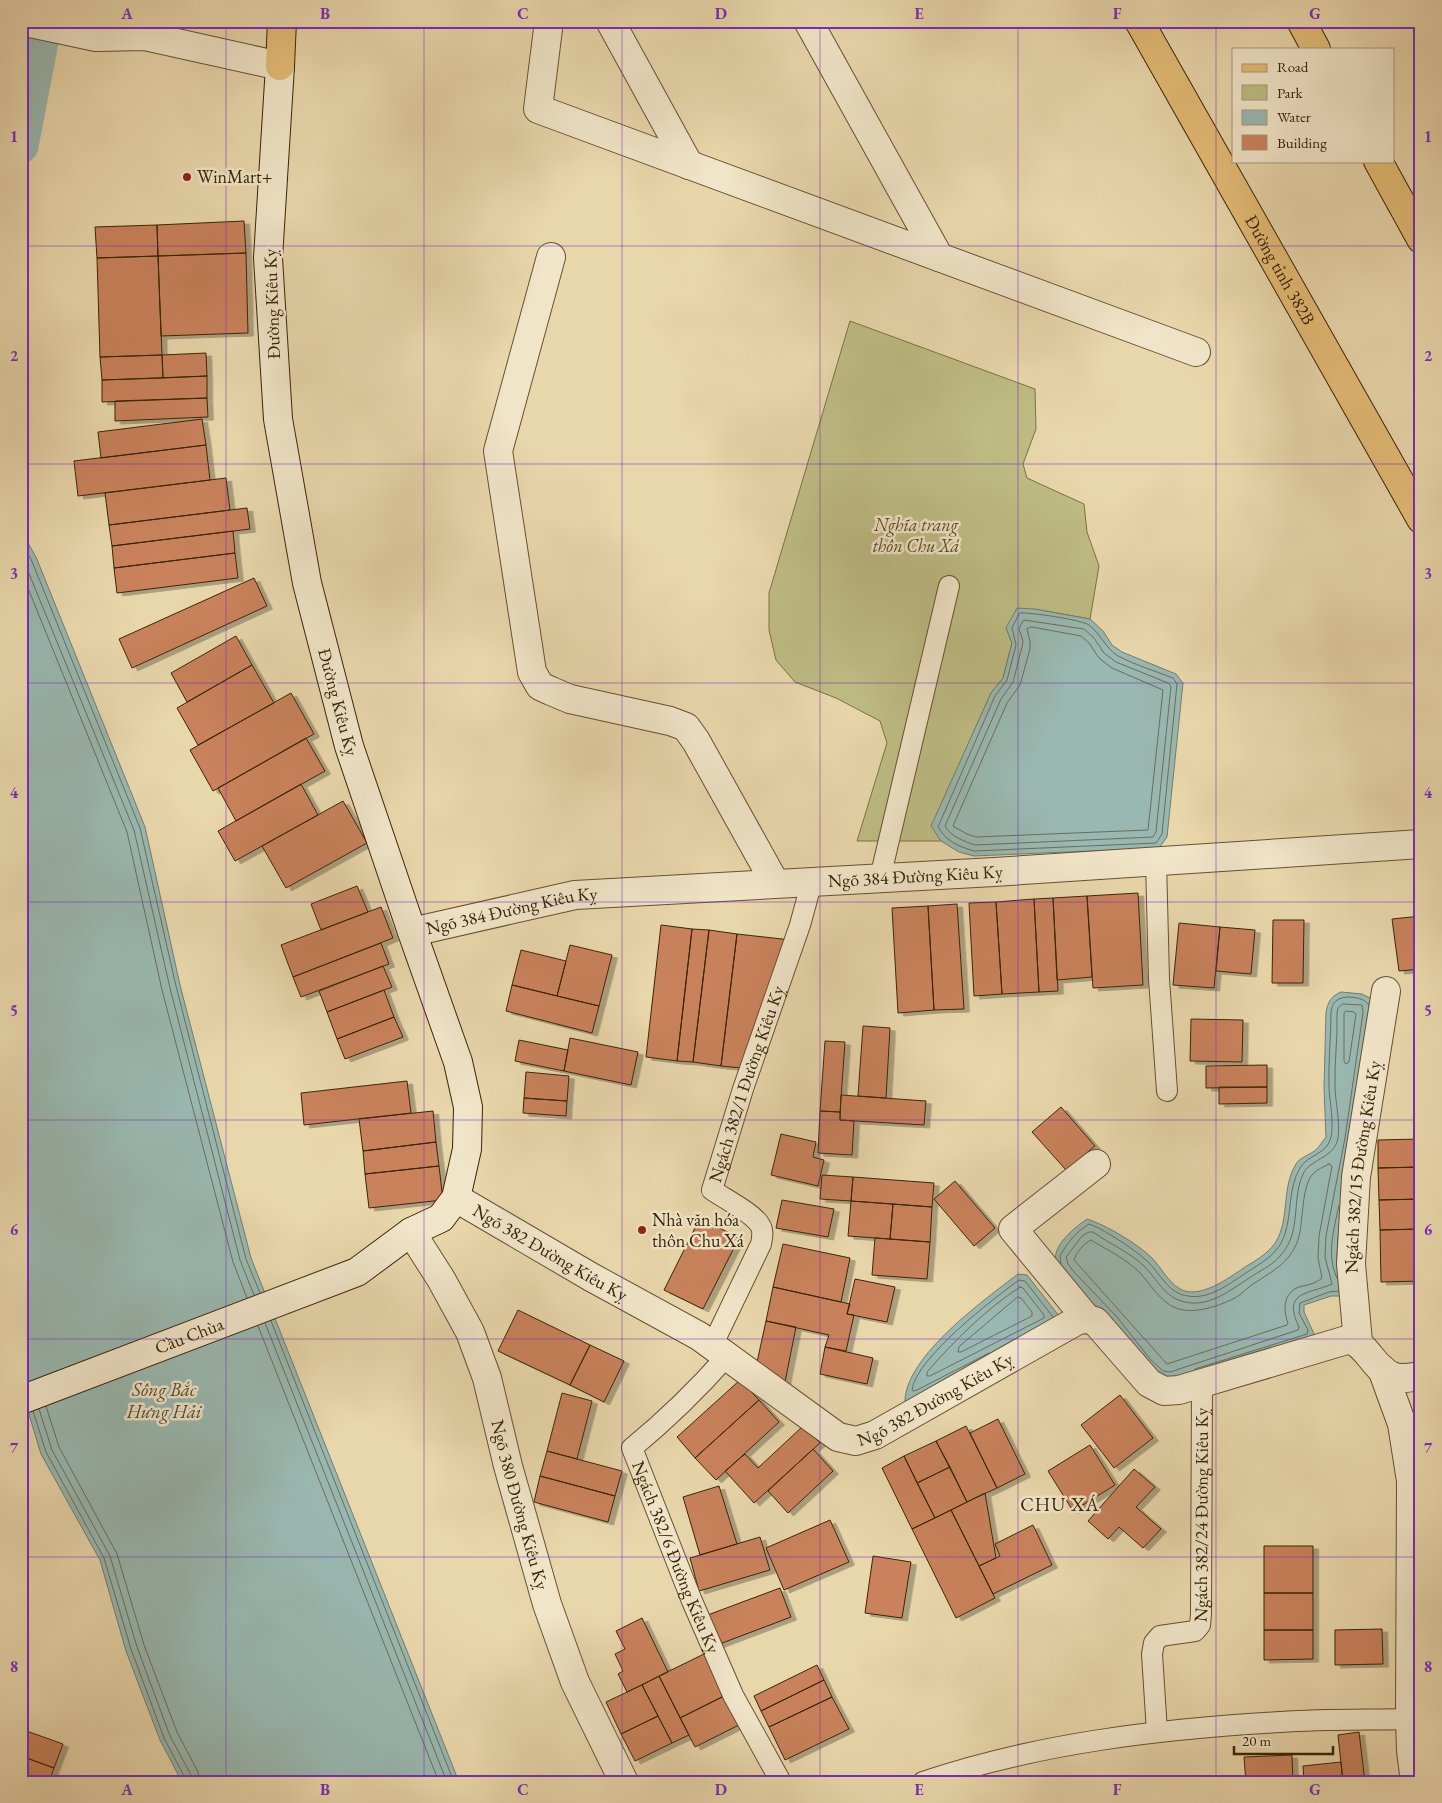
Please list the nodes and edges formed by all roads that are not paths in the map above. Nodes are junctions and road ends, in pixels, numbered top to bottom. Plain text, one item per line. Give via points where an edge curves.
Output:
1 (21, 21) edge
2 (282, 21) edge
3 (548, 21) edge
4 (610, 21) edge
5 (808, 21) edge
6 (1139, 21) edge
7 (1301, 21) edge
8 (1315, 48) edge
9 (280, 66) junction
10 (1379, 162) edge
11 (689, 165) junction
12 (1421, 239) edge
13 (551, 257) dead end
14 (939, 257) junction
15 (1196, 352) dead end
16 (1421, 520) edge
17 (949, 586) dead end
18 (1421, 844) edge
19 (1156, 861) junction
20 (880, 878) junction
21 (812, 881) junction
22 (775, 883) junction
23 (412, 932) junction
24 (1386, 991) dead end
25 (1168, 1091) dead end
26 (1096, 1164) dead end
27 (456, 1198) junction
28 (411, 1232) junction
29 (358, 1272) joint
30 (1087, 1319) junction
31 (1358, 1342) junction
32 (719, 1351) junction
33 (1382, 1369) junction
34 (1421, 1376) edge
35 (1202, 1383) junction
36 (21, 1400) edge
37 (1410, 1719) junction
38 (1157, 1732) junction
39 (624, 1782) edge
40 (782, 1782) edge
41 (923, 1782) edge
42 (1415, 1782) edge

1 - 9 street via 96,37 145,36
2 - 9 main road
3 - 11 street via 538,109
4 - 11 street
5 - 14 street
6 - 16 main road, Đường tỉnh 382B
7 - 8 main road
9 - 23 street, Đường Kiêu Kỵ via 268,258 278,419 307,583 346,736
10 - 12 main road
11 - 14 street
13 - 22 street via 498,451 532,672 540,686 570,699 686,727
14 - 15 street
17 - 20 lane
18 - 19 street, Ngõ 384 Đường Kiêu Kỵ
19 - 20 street, Ngõ 384 Đường Kiêu Kỵ
19 - 25 lane
20 - 21 street, Ngõ 384 Đường Kiêu Kỵ
21 - 22 street, Ngõ 384 Đường Kiêu Kỵ
21 - 32 lane, Ngách 382/1 Đường Kiêu Kỵ via 712,1190 752,1216 760,1224 763,1234
22 - 23 street, Ngõ 384 Đường Kiêu Kỵ via 575,895
23 - 27 street, Đường Kiêu Kỵ via 458,1062 468,1107 466,1148
24 - 31 street, Ngách 382/15 Đường Kiêu Kỵ via 1356,1177 1351,1264
26 - 30 street via 1013,1229
27 - 28 street, Đường Kiêu Kỵ via 441,1218
27 - 32 street, Ngõ 382 Đường Kiêu Kỵ via 699,1336
28 - 29 street, Đường Kiêu Kỵ
28 - 39 street, Ngõ 380 Đường Kiêu Kỵ via 470,1332 487,1378 508,1466 550,1613 575,1682
29 - 36 street, Cầu Chùa
30 - 32 street, Ngõ 382 Đường Kiêu Kỵ via 1078,1320 875,1435 856,1441 838,1437
30 - 35 street via 1095,1321 1149,1383 1164,1391
31 - 33 street
31 - 35 street via 1350,1339 1341,1341
32 - 40 lane, Ngách 382/6 Đường Kiêu Kỵ via 698,1389 632,1448 692,1601 734,1694
33 - 34 street via 1392,1376
33 - 37 street via 1402,1424 1412,1481
35 - 38 lane, Ngách 382/24 Đường Kiêu Kỵ via 1200,1625 1195,1631 1160,1636 1154,1642
37 - 38 lane via 1282,1722
37 - 42 street
38 - 41 lane via 1055,1747 958,1770

